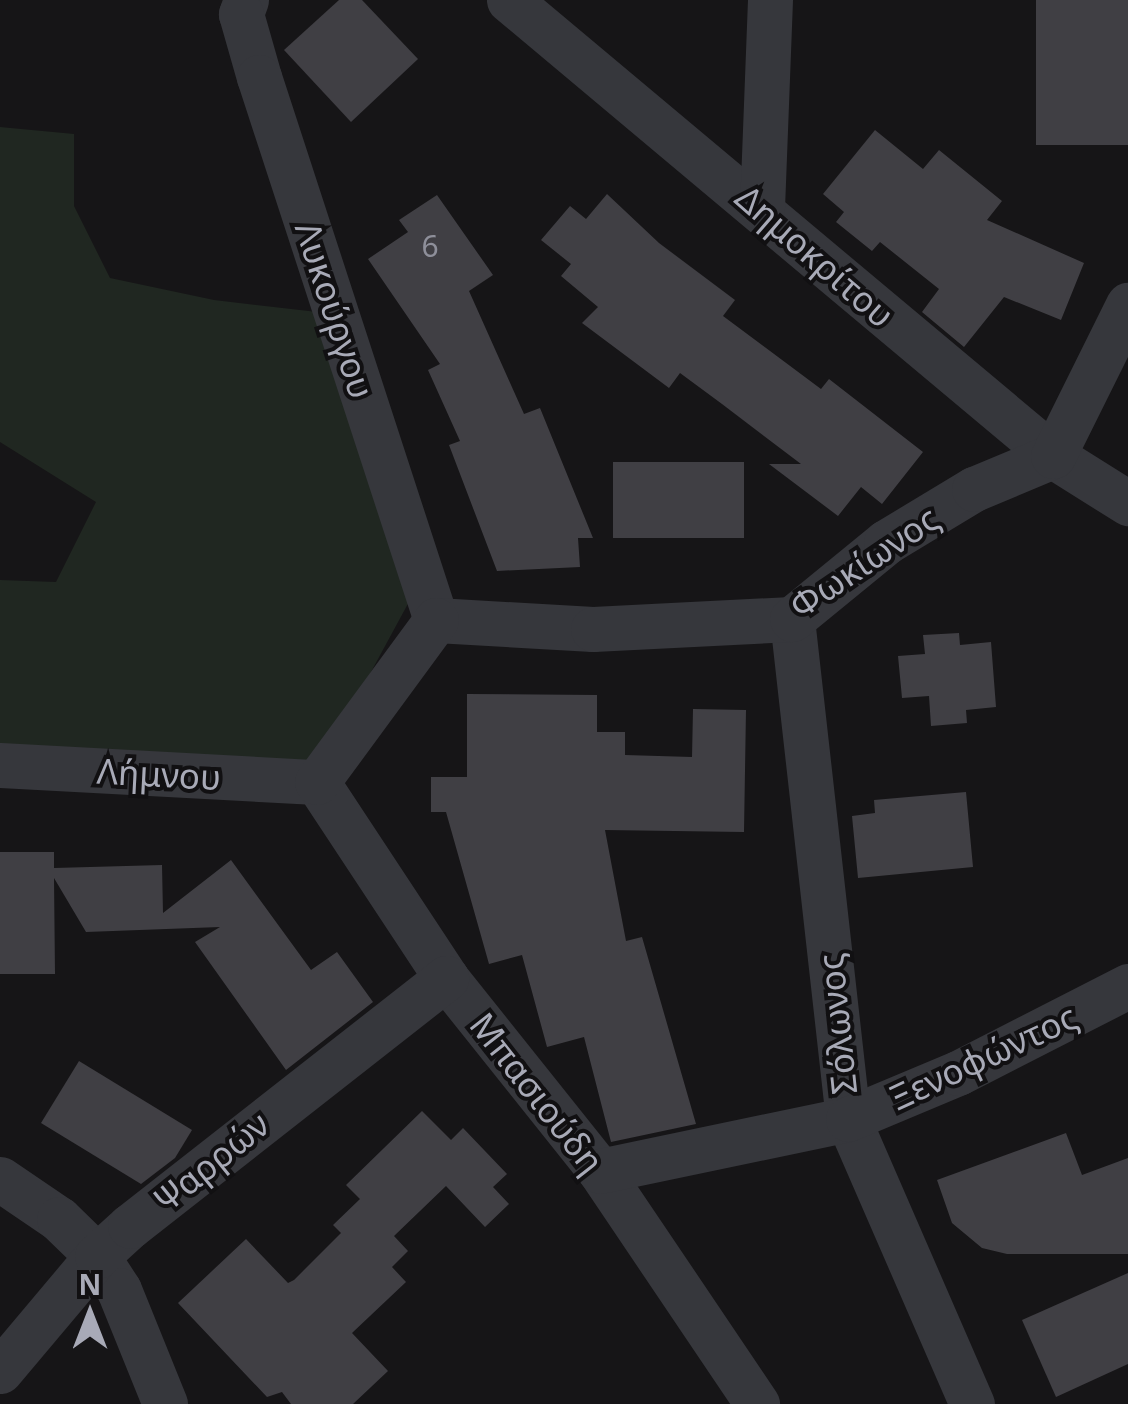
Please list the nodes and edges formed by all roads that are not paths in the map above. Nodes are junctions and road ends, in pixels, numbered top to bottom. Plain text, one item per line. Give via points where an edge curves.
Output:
1 (246, 0) edge
2 (509, 0) edge
3 (770, 0) edge
4 (762, 208) junction
5 (1128, 305) edge
6 (1053, 456) junction
7 (1128, 503) edge
8 (792, 619) junction
9 (436, 620) junction
10 (0, 766) edge
11 (317, 782) junction
12 (446, 978) junction
13 (1128, 986) edge
14 (848, 1119) junction
15 (600, 1171) junction
16 (0, 1178) edge
17 (97, 1256) junction
18 (0, 1371) edge
19 (165, 1404) edge
20 (757, 1404) edge
21 (972, 1404) edge

1 - 9 street, Λυκούργου via 241,14 259,76
2 - 4 street, Δημοκρίτου
3 - 4 street
4 - 6 street, Δημοκρίτου
5 - 6 street
6 - 7 street, Δημοκρίτου
6 - 8 street, Φωκίωνος via 974,489 886,542
8 - 9 street, Φωκίωνος via 593,628
8 - 14 street, Σόλωνος
9 - 11 street
10 - 11 street, Λήμνου
11 - 12 street, Μπασιούδη
12 - 15 street, Μπασιούδη
12 - 17 street, Ψαρρών
13 - 14 street, Ξενοφώντος via 958,1073
14 - 15 street, Ξενοφώντος
14 - 21 street, Σόλωνος
15 - 20 street, Μπασιούδη
16 - 17 street via 59,1219
17 - 18 street, Ψαρρών
17 - 19 street via 119,1290

